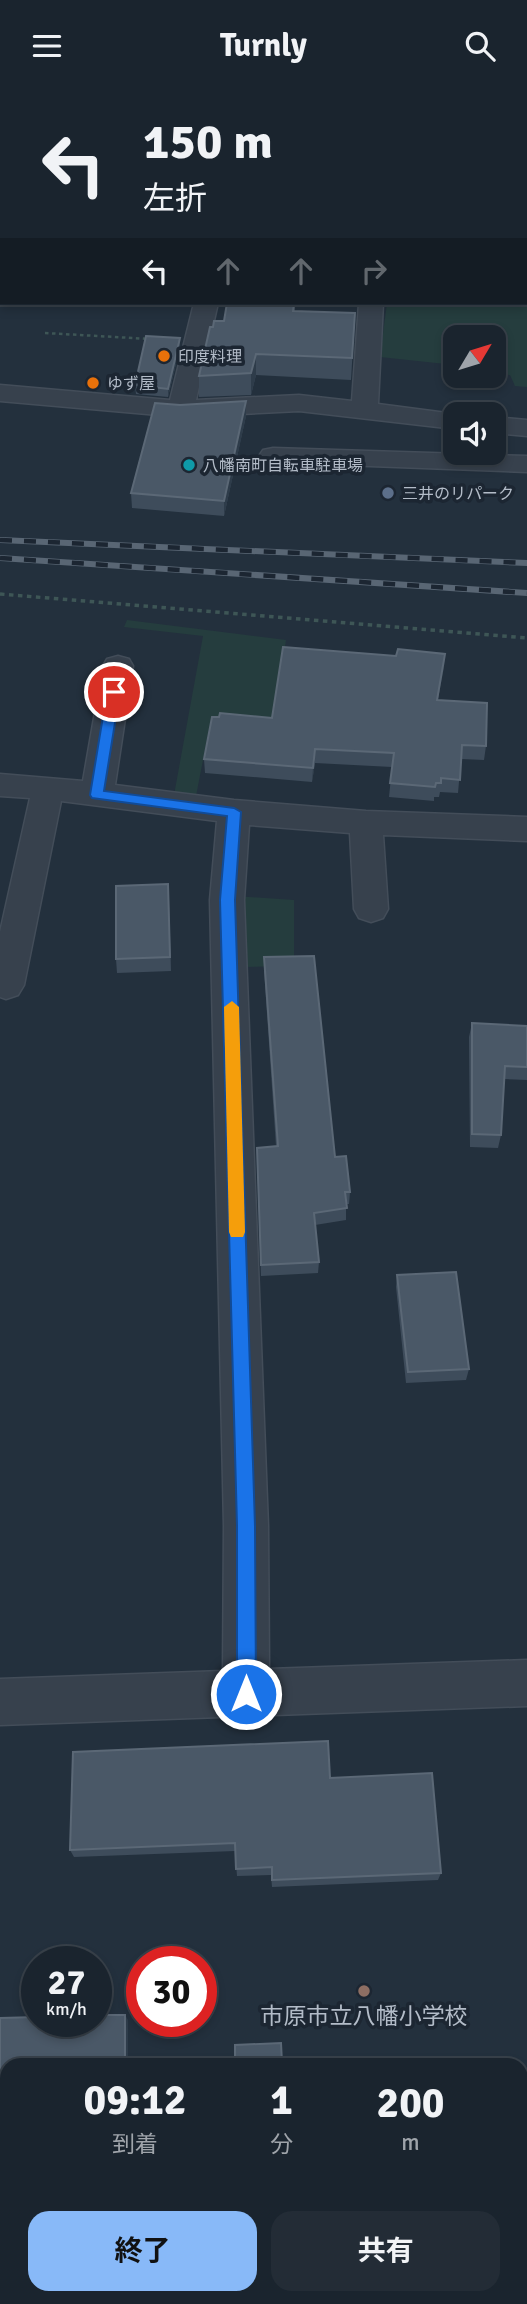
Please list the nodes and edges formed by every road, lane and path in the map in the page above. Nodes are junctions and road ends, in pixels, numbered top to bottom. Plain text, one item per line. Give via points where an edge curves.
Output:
1 (206, 305) edge
2 (371, 305) edge
3 (46, 333) dead end
4 (197, 343) junction
5 (0, 393) edge
6 (181, 409) junction
7 (364, 412) junction
8 (443, 420) edge
9 (506, 426) edge
10 (527, 428) edge
11 (273, 456) dead end
12 (527, 464) edge
13 (0, 594) edge
14 (527, 638) edge
15 (118, 666) dead end
16 (0, 785) edge
17 (48, 788) junction
18 (97, 795) junction
19 (234, 812) junction
20 (366, 823) junction
21 (527, 829) edge
22 (371, 909) dead end
23 (6, 985) dead end
24 (527, 1683) edge
25 (246, 1694) junction
26 (0, 1702) edge

1 - 4 street
2 - 7 street
3 - 4 path
4 - 6 street
5 - 6 street
6 - 7 street via 289,403
7 - 8 street
9 - 10 street
11 - 12 street
13 - 14 path
15 - 18 street
16 - 17 street
17 - 18 street
17 - 23 street
18 - 19 street
19 - 20 street
19 - 25 street via 228,900 246,1526
20 - 21 street
20 - 22 street
24 - 25 street
25 - 26 street

